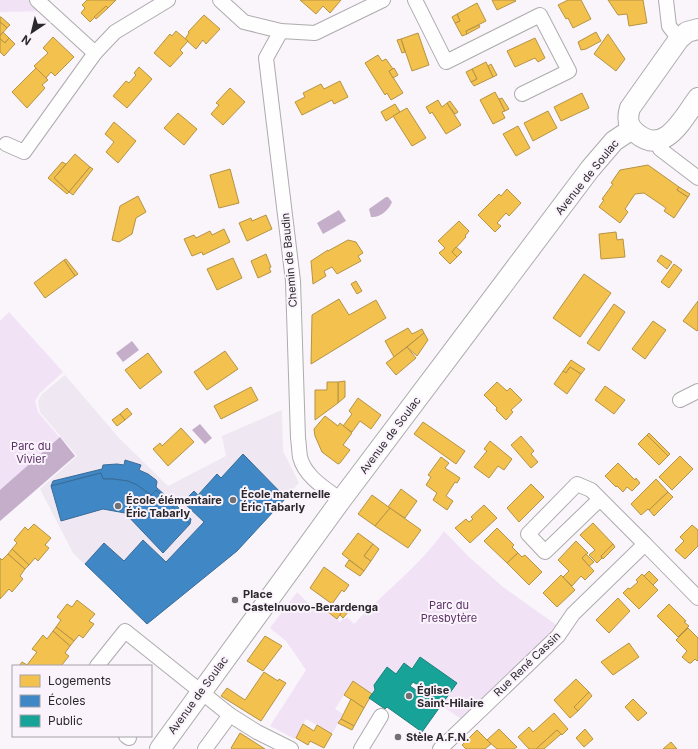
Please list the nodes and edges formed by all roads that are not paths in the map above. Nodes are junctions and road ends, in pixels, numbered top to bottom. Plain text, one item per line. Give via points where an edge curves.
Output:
1 (168, 0) edge
2 (220, 0) edge
3 (383, 0) edge
4 (415, 0) edge
5 (666, 0) edge
6 (42, 2) edge
7 (698, 29) edge
8 (281, 31) junction
9 (679, 39) junction
10 (95, 53) junction
11 (522, 94) dead end
12 (698, 98) edge
13 (632, 130) junction
14 (656, 140) junction
15 (6, 144) dead end
16 (698, 178) edge
17 (698, 391) edge
18 (680, 400) dead end
19 (600, 499) junction
20 (341, 500) junction
21 (645, 544) junction
22 (698, 598) edge
23 (99, 665) edge
24 (201, 692) junction
25 (230, 715) junction
26 (381, 716) dead end
27 (160, 749) edge
28 (205, 749) edge
29 (291, 749) edge
30 (361, 749) edge
31 (440, 749) edge

1 - 10 street via 115,32
2 - 8 street via 244,22
3 - 8 street via 315,34
4 - 11 street via 446,62 540,15 569,70
5 - 9 street via 669,26
6 - 10 street
7 - 9 main road via 687,32
8 - 20 street, Chemin de Baudin via 266,58 293,281 298,438 301,458 308,472 324,489
9 - 13 main road via 630,108 628,121
10 - 15 street via 24,152
12 - 14 main road via 673,133 664,139
13 - 14 main road via 641,137
13 - 20 main road, Avenue de Soulac via 614,141 590,169
14 - 16 street via 660,149
17 - 18 street
19 - 19 street via 591,490 577,484 528,534 545,552
19 - 21 street
20 - 24 main road, Avenue de Soulac
21 - 22 street
21 - 31 street, Rue René Cassin via 573,614 558,636
23 - 24 street via 125,631
24 - 25 street
24 - 27 main road, Avenue de Soulac
25 - 28 street
25 - 29 street
26 - 30 street

